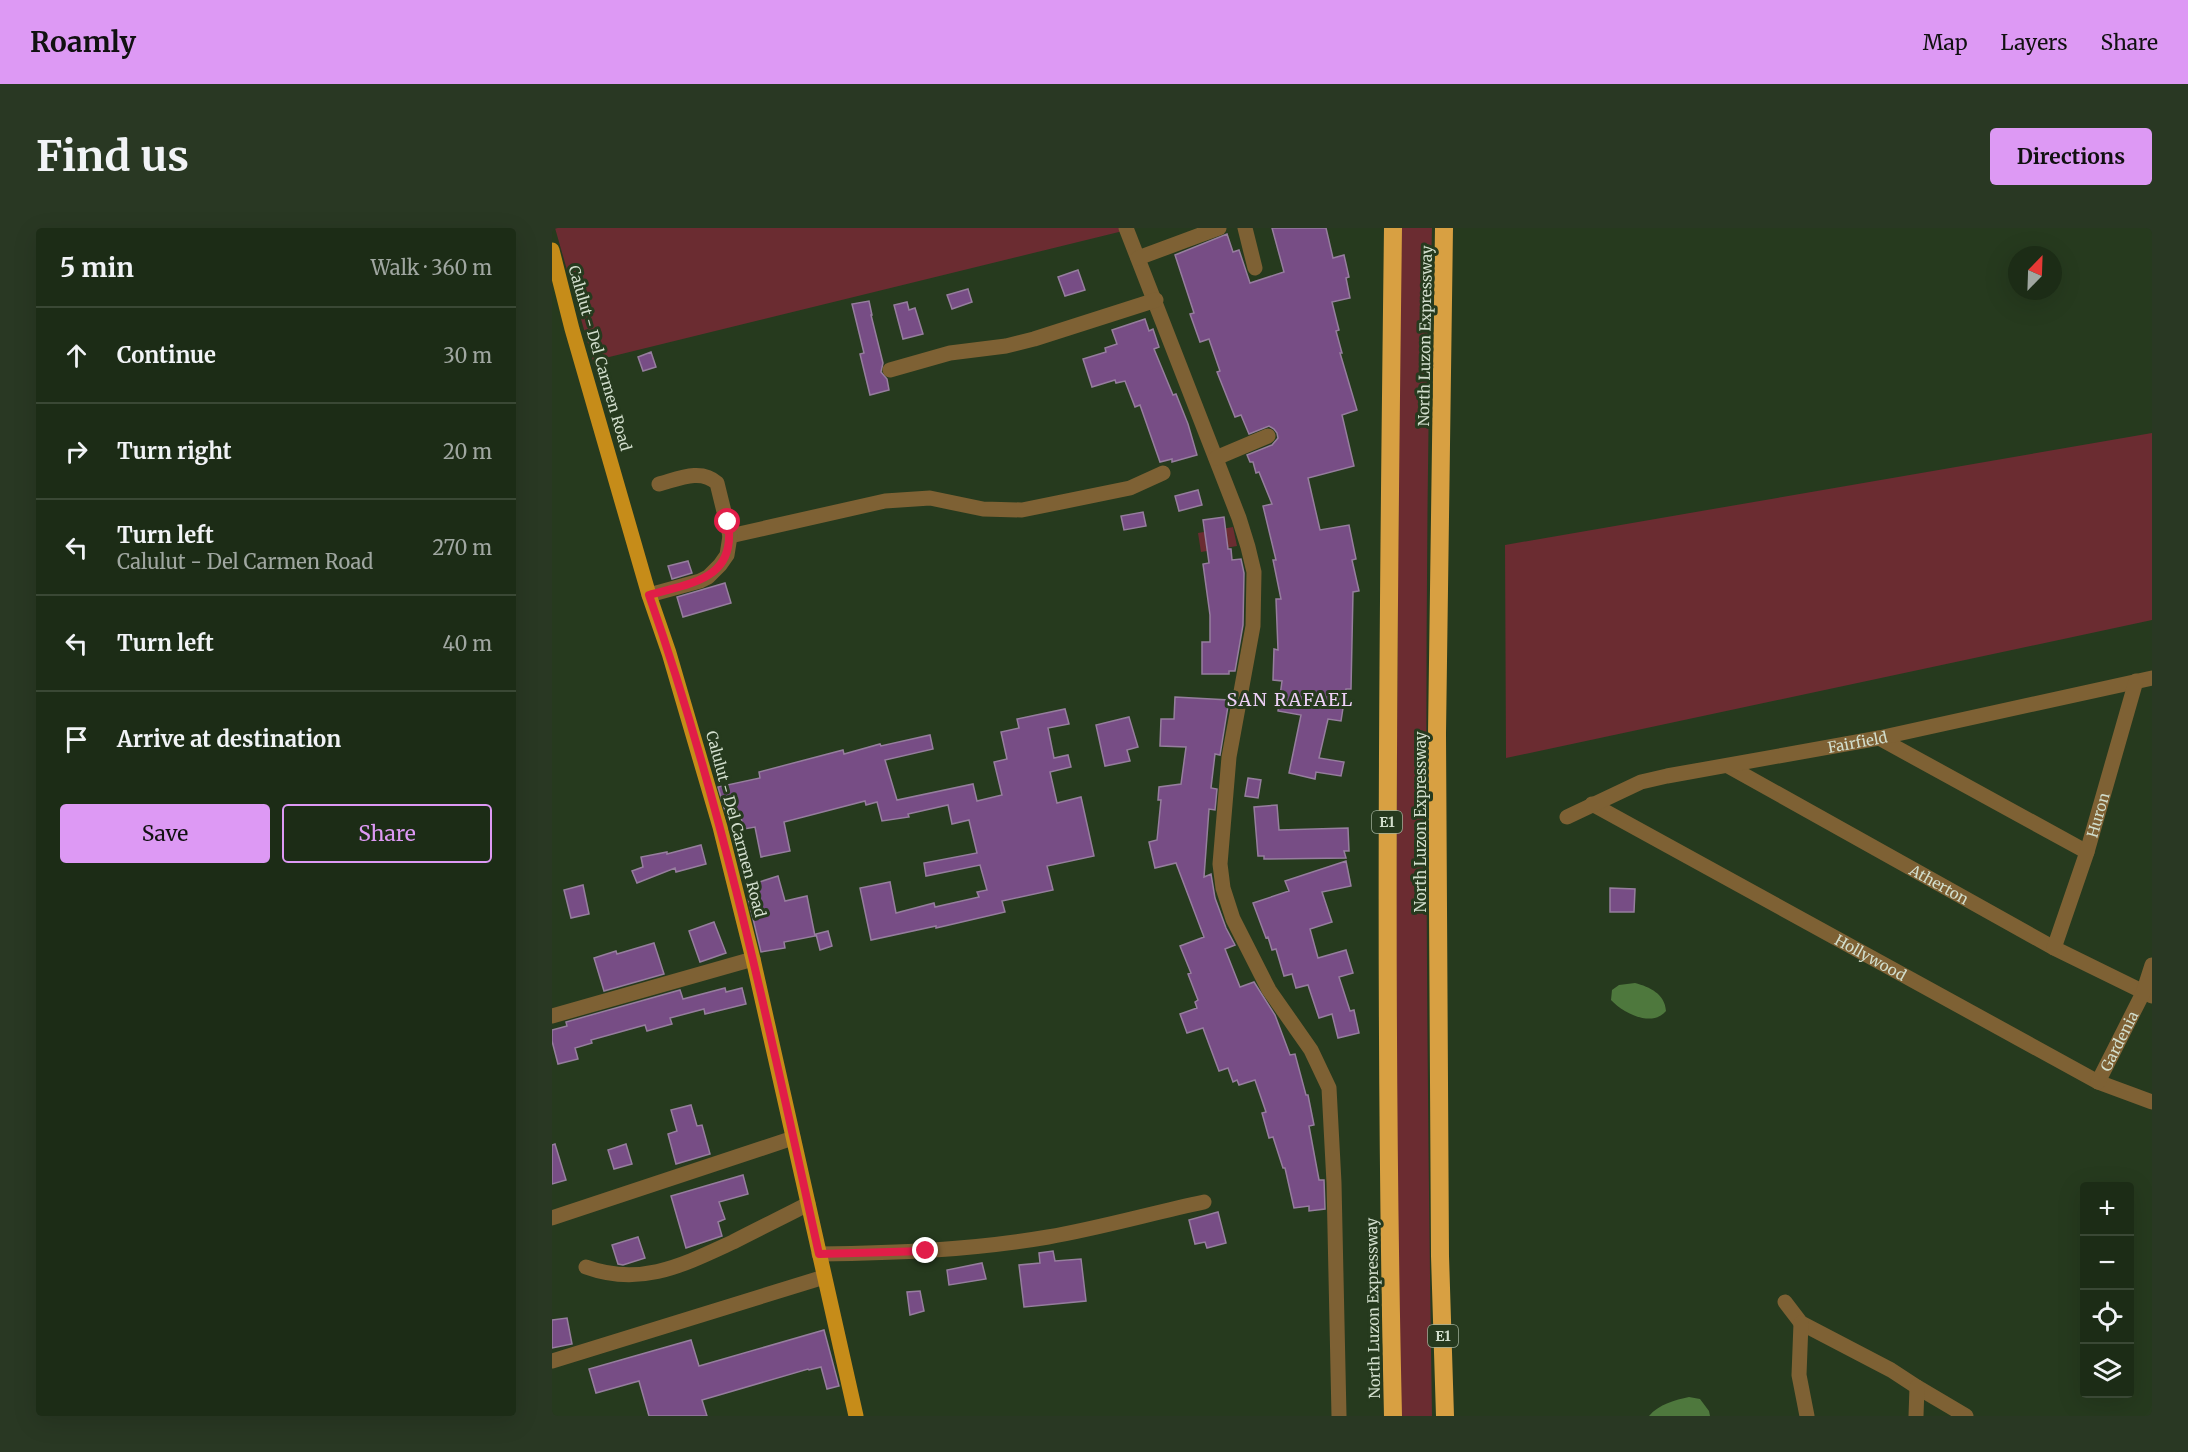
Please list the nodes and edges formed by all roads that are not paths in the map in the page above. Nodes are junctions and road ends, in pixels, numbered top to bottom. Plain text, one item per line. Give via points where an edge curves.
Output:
1 (1126, 228) edge
2 (1219, 228) edge
3 (1245, 228) edge
4 (1393, 228) edge
5 (1444, 228) edge
6 (552, 250) edge
7 (1138, 258) junction
8 (1255, 268) dead end
9 (1156, 300) junction
10 (890, 370) dead end
11 (1268, 435) dead end
12 (1216, 458) junction
13 (1163, 473) dead end
14 (659, 484) dead end
15 (730, 536) junction
16 (649, 595) junction
17 (2152, 678) edge
18 (2136, 681) junction
19 (1879, 738) junction
20 (1728, 766) junction
21 (1592, 804) junction
22 (1567, 817) dead end
23 (2087, 852) junction
24 (2054, 948) junction
25 (753, 959) junction
26 (2152, 965) edge
27 (2148, 995) edge
28 (552, 1016) edge
29 (2098, 1083) junction
30 (2152, 1102) edge
31 (793, 1138) junction
32 (1204, 1202) dead end
33 (808, 1204) junction
34 (552, 1218) edge
35 (819, 1254) junction
36 (586, 1268) dead end
37 (824, 1277) junction
38 (1785, 1302) dead end
39 (1801, 1323) junction
40 (552, 1361) edge
41 (1917, 1388) junction
42 (856, 1416) edge
43 (1339, 1416) edge
44 (1393, 1416) edge
45 (1445, 1416) edge
46 (1807, 1416) edge
47 (1916, 1416) edge
48 (1966, 1416) edge

1 - 7 street
2 - 7 street
3 - 8 street
4 - 44 highway, North Luzon Expressway / E1 via 1387,740
5 - 45 highway, North Luzon Expressway / E1 via 1437,745 1440,1256
6 - 16 main road, Calulut - Del Carmen Road
7 - 9 street
9 - 10 street via 1034,339 950,353
9 - 12 street
11 - 12 street
12 - 43 street via 1242,527 1254,573 1253,626 1229,757 1220,864 1223,888 1233,919 1269,990 1311,1050 1329,1088
13 - 15 street via 1130,488 1022,510 982,509 930,498 885,501
14 - 15 street via 690,476 712,478 717,483
15 - 16 street via 727,555 708,577
16 - 25 main road, Calulut - Del Carmen Road via 720,827
17 - 18 street, Fairfield
18 - 19 street, Fairfield
18 - 23 street, Huron
19 - 20 street, Fairfield
19 - 23 street
20 - 21 street, Fairfield via 1641,782
20 - 24 street, Atherton
21 - 22 street, Fairfield
21 - 29 street, Hollywood
23 - 24 street, Huron
24 - 27 street, Atherton
25 - 28 street
25 - 31 main road, Calulut - Del Carmen Road
26 - 27 street, Gardenia
27 - 29 street, Gardenia
29 - 30 street, Hollywood
31 - 33 main road, Calulut - Del Carmen Road
31 - 34 street
32 - 35 street via 1047,1237 984,1246
33 - 35 main road, Calulut - Del Carmen Road
33 - 36 street via 688,1263 653,1274 601,1273
35 - 37 main road, Calulut - Del Carmen Road
37 - 40 street
37 - 42 main road, Calulut - Del Carmen Road
38 - 39 street
39 - 41 street
39 - 46 street via 1799,1376
41 - 47 street
41 - 48 street

